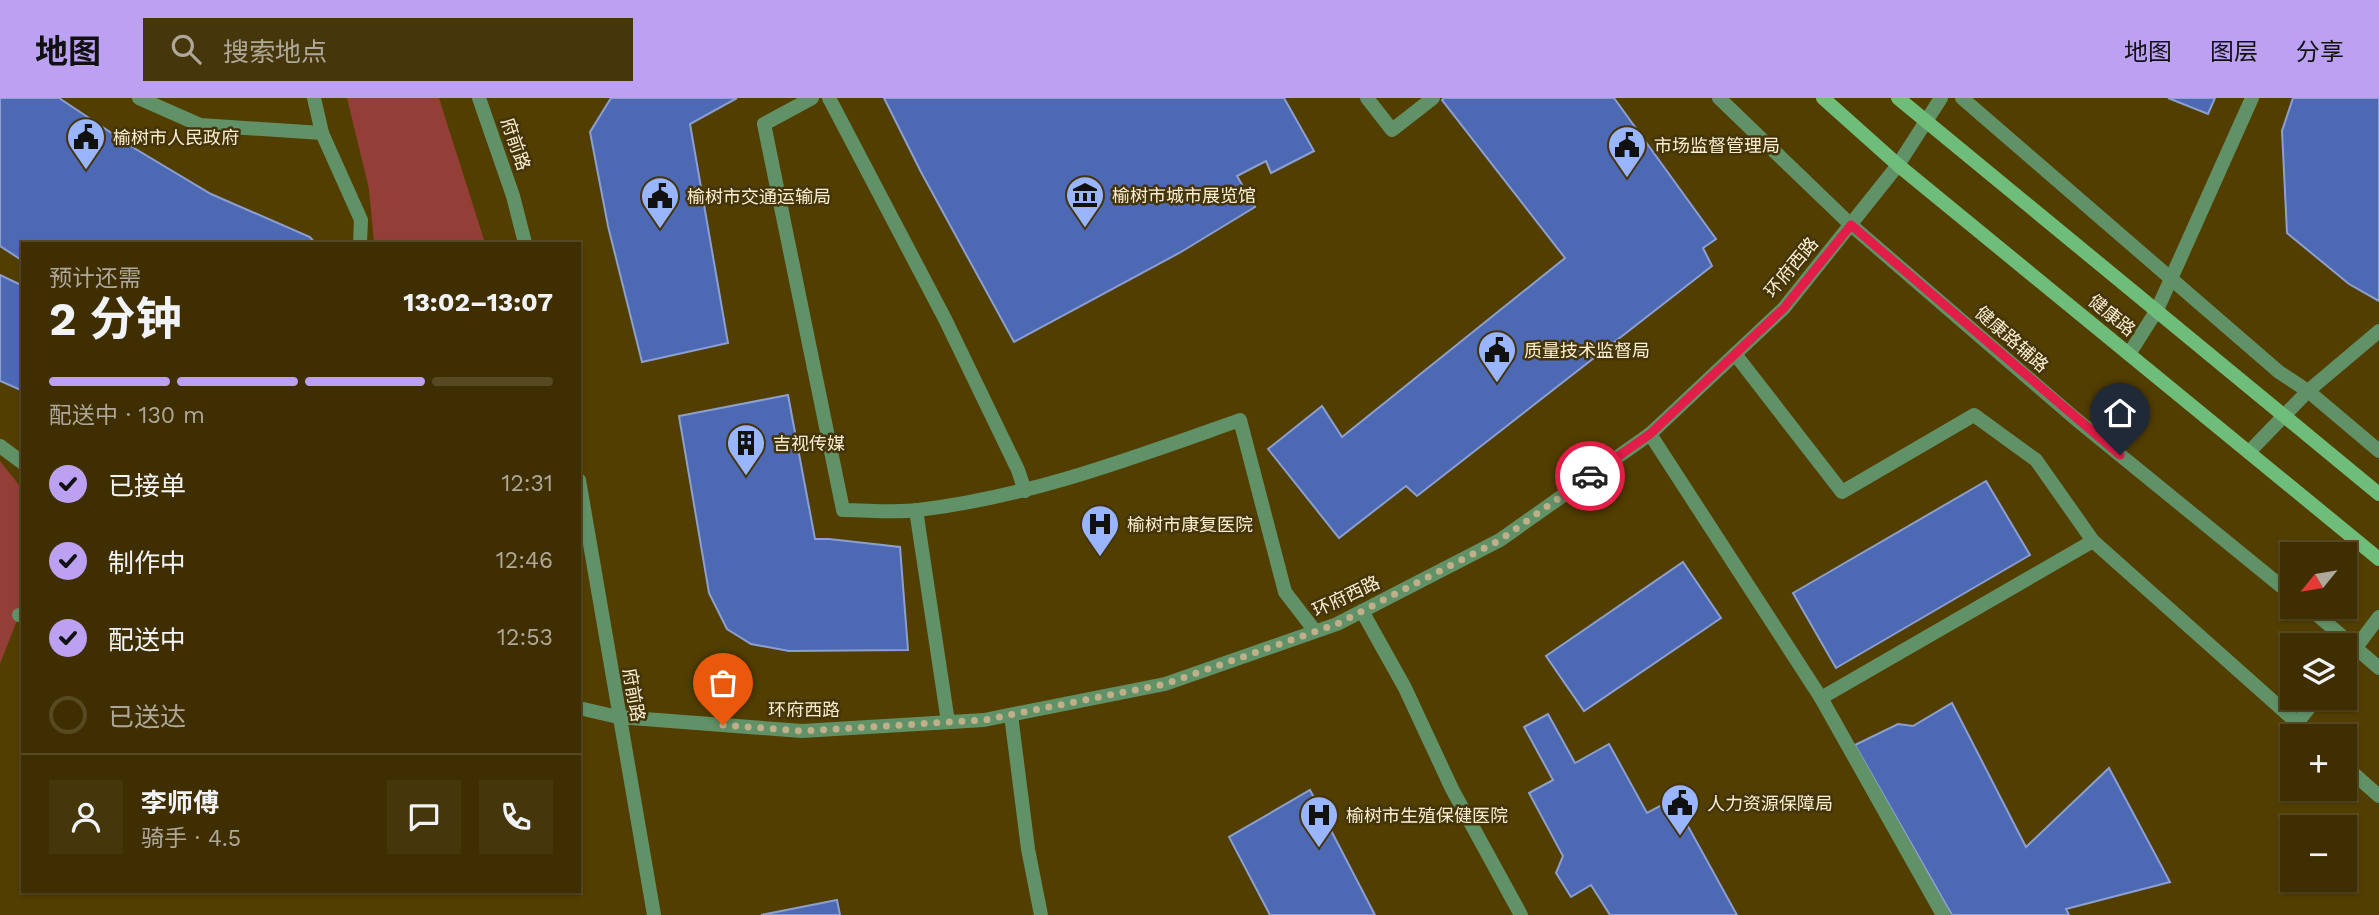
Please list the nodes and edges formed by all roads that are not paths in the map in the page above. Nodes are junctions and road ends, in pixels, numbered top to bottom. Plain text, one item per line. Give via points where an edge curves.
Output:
1 (139, 98) edge
2 (314, 98) edge
3 (479, 98) edge
4 (812, 98) edge
5 (829, 98) edge
6 (1367, 98) edge
7 (1433, 98) edge
8 (1719, 98) edge
9 (1823, 98) edge
10 (1898, 98) edge
11 (1941, 98) edge
12 (1962, 98) edge
13 (2252, 98) edge
14 (1927, 122) junction
15 (322, 133) junction
16 (1898, 165) junction
17 (1851, 225) junction
18 (360, 242) edge
19 (526, 242) edge
20 (2171, 279) junction
21 (2157, 310) junction
22 (2379, 331) edge
23 (1735, 354) junction
24 (2129, 354) junction
25 (2308, 391) junction
26 (2284, 415) junction
27 (1650, 434) junction
28 (0, 446) edge
29 (2379, 451) edge
30 (2249, 452) junction
31 (21, 462) edge
32 (1025, 491) junction
33 (581, 492) edge
34 (2379, 494) edge
35 (916, 510) junction
36 (2092, 541) junction
37 (2379, 559) edge
38 (2280, 584) edge
39 (1362, 611) junction
40 (2379, 617) edge
41 (2324, 620) edge
42 (1315, 631) junction
43 (2340, 633) edge
44 (2357, 647) joint
45 (2379, 668) edge
46 (1821, 698) junction
47 (581, 708) edge
48 (2307, 710) edge
49 (1011, 715) junction
50 (618, 717) junction
51 (948, 722) junction
52 (2297, 723) joint
53 (2357, 777) edge
54 (2379, 796) edge
55 (654, 915) edge
56 (1041, 915) edge
57 (1521, 915) edge
58 (1942, 915) edge

1 - 15 street via 200,125
2 - 15 street
3 - 19 street, 府前路
4 - 35 street via 764,124 843,510
5 - 32 street via 950,330
6 - 7 street via 1392,130
8 - 17 street, 健康路辅路
9 - 16 main road, 健康路
10 - 14 main road, 健康路
11 - 14 street, 环府西路
12 - 20 street
13 - 20 street
14 - 16 street, 环府西路
14 - 21 main road, 健康路
15 - 18 street via 361,220
16 - 17 street, 环府西路
16 - 24 main road, 健康路
17 - 23 street, 环府西路 via 1784,308
17 - 38 street, 健康路辅路 via 2077,420
20 - 21 street
20 - 25 street via 2278,372
21 - 24 street
21 - 26 main road, 健康路
22 - 25 street
23 - 27 street, 环府西路
23 - 36 street via 1842,492 1974,415 2036,460
24 - 30 main road, 健康路
25 - 26 street
25 - 29 street
26 - 30 street
26 - 34 main road, 健康路
27 - 39 street, 环府西路 via 1500,540
27 - 46 street
28 - 31 street
30 - 37 main road, 健康路
32 - 35 street
32 - 42 street via 1240,420 1285,592
33 - 50 street, 府前路
35 - 51 street
36 - 46 street
36 - 52 street
39 - 42 street, 环府西路
39 - 57 street
40 - 44 street
41 - 43 street
42 - 49 street, 环府西路 via 1165,684
44 - 45 street
46 - 58 street
47 - 50 street, 环府西路
48 - 52 street
49 - 51 street, 环府西路
49 - 56 street
50 - 51 street, 环府西路 via 802,731
50 - 55 street, 府前路
53 - 54 street

